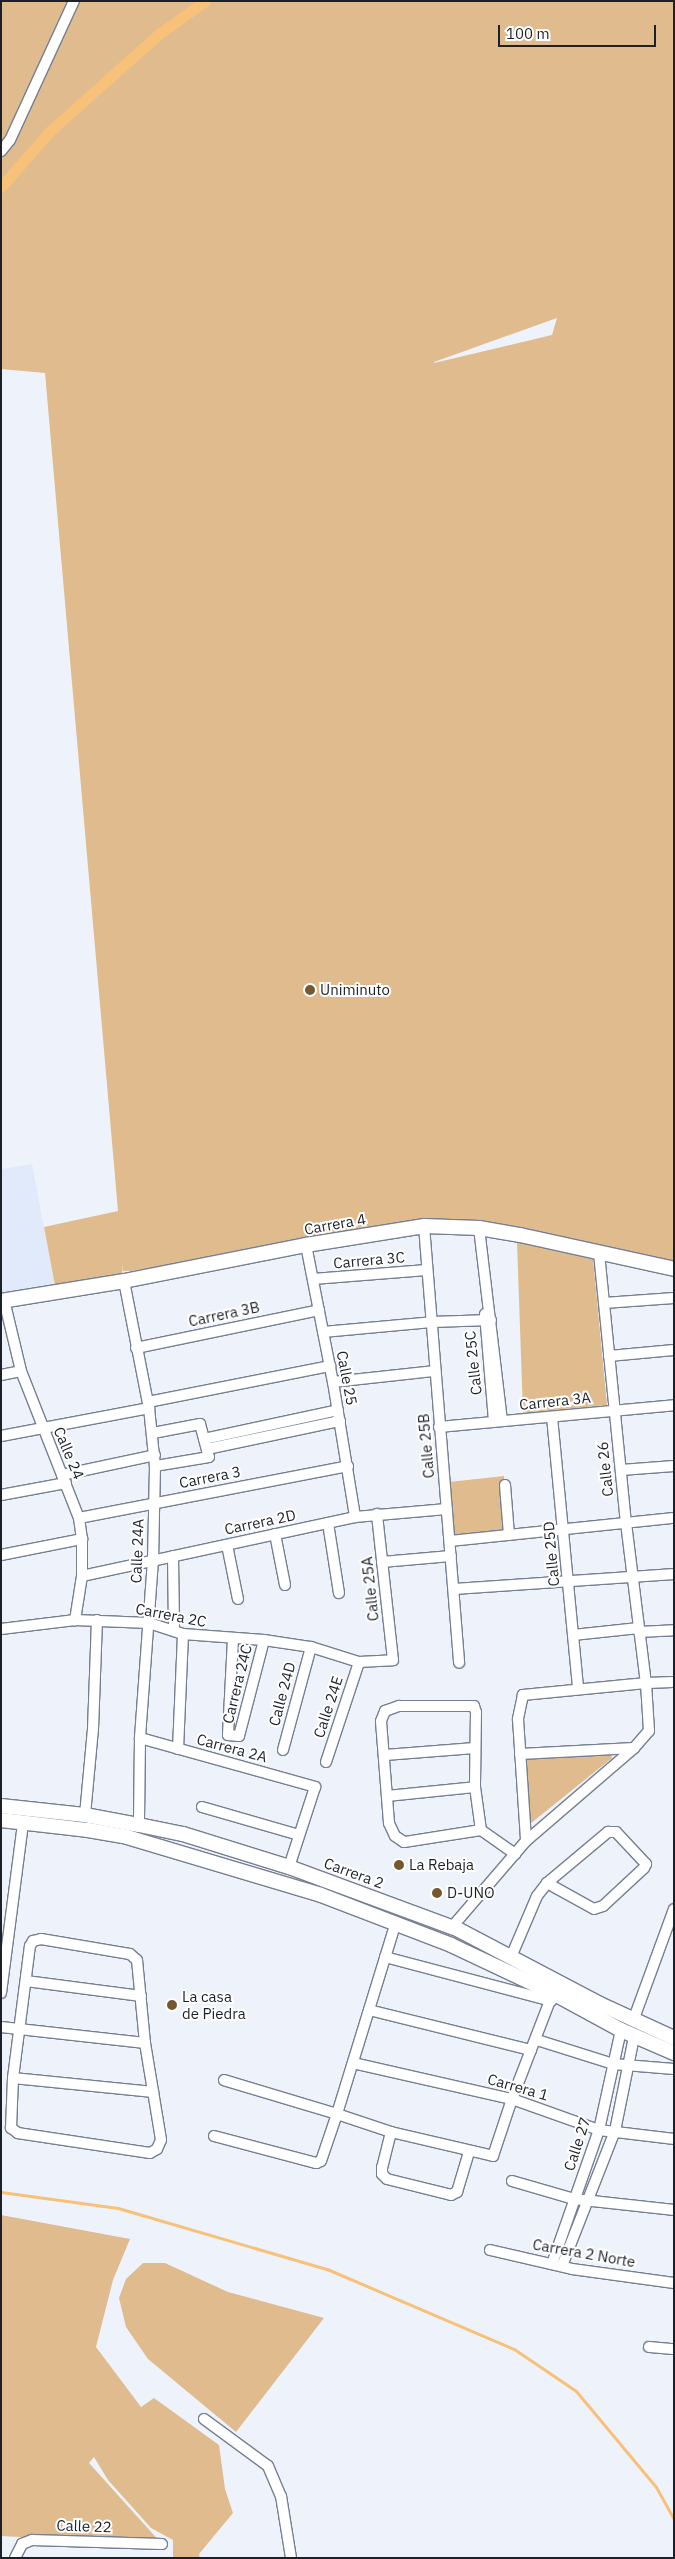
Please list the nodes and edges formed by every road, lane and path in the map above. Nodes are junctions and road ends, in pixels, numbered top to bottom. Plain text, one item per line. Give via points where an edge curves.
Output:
1 (74, 1) edge
2 (1, 151) edge
3 (424, 1226) junction
4 (479, 1228) junction
5 (306, 1245) junction
6 (599, 1253) junction
7 (674, 1269) edge
8 (428, 1270) junction
9 (313, 1279) junction
10 (124, 1281) junction
11 (674, 1298) edge
12 (3, 1300) edge
13 (604, 1303) junction
14 (319, 1310) junction
15 (488, 1320) junction
16 (432, 1322) junction
17 (323, 1332) junction
18 (136, 1348) junction
19 (674, 1350) edge
20 (609, 1356) junction
21 (330, 1366) junction
22 (21, 1371) junction
23 (435, 1371) junction
24 (1, 1375) edge
25 (333, 1382) junction
26 (148, 1405) junction
27 (674, 1405) edge
28 (338, 1410) junction
29 (614, 1410) junction
30 (552, 1417) junction
31 (340, 1421) junction
32 (498, 1421) junction
33 (439, 1427) junction
34 (42, 1428) junction
35 (153, 1433) junction
36 (1, 1436) edge
37 (204, 1439) junction
38 (207, 1450) junction
39 (155, 1455) junction
40 (155, 1466) junction
41 (348, 1466) junction
42 (674, 1466) edge
43 (621, 1470) junction
44 (64, 1479) junction
45 (505, 1485) dead end
46 (1, 1495) edge
47 (153, 1503) junction
48 (447, 1510) junction
49 (377, 1514) junction
50 (355, 1517) junction
51 (79, 1518) junction
52 (674, 1518) edge
53 (328, 1523) junction
54 (626, 1523) junction
55 (564, 1531) junction
56 (275, 1534) junction
57 (509, 1536) junction
58 (82, 1540) junction
59 (450, 1542) junction
60 (227, 1545) junction
61 (1, 1555) edge
62 (173, 1556) junction
63 (451, 1556) junction
64 (153, 1560) junction
65 (382, 1562) junction
66 (674, 1574) edge
67 (82, 1576) junction
68 (632, 1577) junction
69 (568, 1582) junction
70 (285, 1585) dead end
71 (454, 1589) junction
72 (339, 1593) dead end
73 (238, 1599) dead end
74 (76, 1620) junction
75 (97, 1620) junction
76 (149, 1623) junction
77 (1, 1629) edge
78 (639, 1630) junction
79 (674, 1630) edge
80 (179, 1632) junction
81 (573, 1635) junction
82 (233, 1640) junction
83 (264, 1640) junction
84 (311, 1646) junction
85 (393, 1660) joint
86 (359, 1662) junction
87 (459, 1663) dead end
88 (674, 1682) edge
89 (646, 1683) junction
90 (578, 1688) junction
91 (140, 1738) junction
92 (476, 1748) junction
93 (634, 1748) junction
94 (178, 1749) junction
95 (283, 1750) dead end
96 (520, 1754) junction
97 (384, 1755) junction
98 (326, 1762) dead end
99 (475, 1787) junction
100 (387, 1796) junction
101 (1, 1806) edge
102 (202, 1808) dead end
103 (85, 1815) junction
104 (1, 1820) edge
105 (23, 1822) junction
106 (139, 1825) junction
107 (482, 1830) junction
108 (299, 1835) junction
109 (526, 1841) junction
110 (515, 1854) junction
111 (289, 1867) junction
112 (547, 1883) junction
113 (674, 1909) edge
114 (396, 1922) junction
115 (455, 1928) junction
116 (474, 1938) junction
117 (451, 1945) junction
118 (465, 1951) junction
119 (385, 1957) junction
120 (511, 1957) junction
121 (2, 1975) edge
122 (26, 1981) junction
123 (1, 1993) edge
124 (141, 1996) junction
125 (552, 1997) junction
126 (369, 2010) junction
127 (633, 2021) junction
128 (1, 2027) edge
129 (20, 2029) junction
130 (621, 2030) junction
131 (634, 2037) junction
132 (674, 2038) edge
133 (536, 2040) junction
134 (145, 2043) junction
135 (531, 2050) junction
136 (674, 2053) edge
137 (354, 2063) junction
138 (612, 2064) junction
139 (629, 2065) junction
140 (674, 2069) edge
141 (13, 2078) junction
142 (224, 2080) dead end
143 (153, 2092) junction
144 (512, 2099) junction
145 (337, 2114) junction
146 (599, 2130) junction
147 (391, 2132) junction
148 (615, 2132) junction
149 (214, 2136) dead end
150 (674, 2139) edge
151 (469, 2152) junction
152 (512, 2181) dead end
153 (574, 2199) junction
154 (588, 2200) junction
155 (674, 2210) edge
156 (490, 2250) dead end
157 (557, 2265) junction
158 (674, 2283) edge
159 (649, 2347) dead end
160 (674, 2349) edge
161 (204, 2419) dead end
162 (162, 2544) dead end
163 (14, 2558) edge
164 (291, 2558) edge

1 - 2 street via 10,140
3 - 4 main road, Carrera 4
3 - 5 main road, Carrera 4
3 - 8 street, Calle 25B
4 - 6 main road, Carrera 4
4 - 15 street, Calle 25C
5 - 9 street, Calle 25
5 - 10 main road, Carrera 4
6 - 7 main road, Carrera 4
6 - 13 street, Calle 26
8 - 9 street, Carrera 3C
8 - 16 street, Calle 25B
9 - 14 street, Calle 25
10 - 12 main road, Carrera 4
10 - 18 street, Calle 24A
11 - 13 street
12 - 22 street, Calle 24
13 - 20 street, Calle 26
14 - 17 street, Calle 25
14 - 18 street, Carrera 3B
15 - 16 street
15 - 32 street, Calle 25C
16 - 17 street
16 - 23 street, Calle 25B
17 - 21 street, Calle 25
18 - 26 street, Calle 24A
19 - 20 street
20 - 29 street, Calle 26
21 - 25 street, Calle 25
21 - 26 street
22 - 24 street
22 - 34 street, Calle 24
23 - 25 street
23 - 33 street, Calle 25B
25 - 28 street, Calle 25
26 - 34 street
26 - 35 street, Calle 24A
27 - 29 street, Carrera 3A
28 - 31 street, Calle 25
28 - 37 street
29 - 30 street, Carrera 3A
29 - 43 street, Calle 26
30 - 32 street, Carrera 3A
30 - 55 street, Calle 25D
31 - 38 street
31 - 41 street, Calle 25
32 - 33 street, Carrera 3A
33 - 48 street, Calle 25B
34 - 36 street
34 - 44 street, Calle 24
35 - 37 street via 200,1424
35 - 39 street, Calle 24A
37 - 38 street
38 - 40 street via 209,1457
39 - 40 street, Calle 24A
39 - 44 street
40 - 47 street, Calle 24A
41 - 47 street, Carrera 3
41 - 50 street, Calle 25
42 - 43 street
43 - 54 street, Calle 26
44 - 46 street
44 - 51 street, Calle 24
45 - 57 street
47 - 51 street, Carrera 3
47 - 64 street, Calle 24A
48 - 49 street, Carrera 2D
48 - 59 street, Calle 25B
49 - 50 street, Carrera 2D
49 - 65 street, Calle 25A
50 - 53 street, Carrera 2D
51 - 58 street, Calle 24
52 - 54 street
53 - 56 street, Carrera 2D
53 - 72 street
54 - 55 street
54 - 68 street, Calle 26
55 - 57 street
55 - 69 street, Calle 25D
56 - 60 street, Carrera 2D
56 - 70 street
57 - 59 street
58 - 61 street
58 - 67 street, Calle 24
59 - 63 street, Calle 25B
60 - 62 street, Carrera 2D
60 - 73 street
62 - 64 street, Carrera 2D
62 - 80 street
63 - 65 street
63 - 71 street, Calle 25B
64 - 67 street, Carrera 2D
64 - 76 street, Calle 24A
65 - 85 street, Calle 25A
66 - 68 street
67 - 74 street, Calle 24
68 - 69 street
68 - 78 street, Calle 26
69 - 71 street
69 - 81 street, Calle 25D
71 - 87 street, Calle 25B
74 - 75 street, Carrera 2C
74 - 77 street, Carrera 2C
75 - 76 street, Carrera 2C
75 - 103 street via 94,1720
76 - 80 street, Carrera 2C
76 - 91 street, Calle 24A
78 - 79 street
78 - 81 street
78 - 89 street, Calle 26
80 - 82 street, Carrera 2C
80 - 94 street
81 - 90 street, Calle 25D
82 - 83 street, Carrera 2C
82 - 83 street, Carrera 24C via 228,1735 239,1736
83 - 84 street, Carrera 2C
84 - 86 street, Carrera 2C
84 - 95 street, Calle 24D
85 - 86 street, Carrera 2C
86 - 98 street, Calle 24E
88 - 89 street
89 - 90 street
89 - 93 street, Calle 26 via 650,1731
90 - 96 street via 523,1694 518,1719
91 - 94 street, Carrera 2A
91 - 106 street, Calle 24A
92 - 97 street
92 - 97 street via 474,1706 399,1706 385,1710 381,1721
92 - 99 street
93 - 96 street
93 - 109 street, Calle 26
94 - 108 street, Carrera 2A via 315,1787
96 - 109 street
97 - 100 street
99 - 100 street
99 - 107 street
100 - 107 street via 389,1822 394,1836 404,1842
101 - 103 main road, Carrera 2
102 - 108 street
103 - 106 main road, Carrera 2
104 - 105 main road, Carrera 2
105 - 114 main road, Carrera 2 via 88,1830 149,1843 321,1895
105 - 121 street
106 - 111 main road, Carrera 2 via 183,1834
107 - 110 street
108 - 111 street
109 - 110 street, Calle 26
110 - 115 street, Calle 26
111 - 115 main road, Carrera 2
112 - 112 street via 608,1832 616,1832 646,1864 603,1906 594,1909
112 - 120 street via 537,1896
113 - 127 street
114 - 117 main road, Carrera 2
114 - 119 street
115 - 116 main road, Carrera 2
115 - 117 main road via 457,1939
116 - 118 main road via 467,1943
116 - 120 main road, Carrera 2
117 - 118 main road, Carrera 2
118 - 125 main road, Carrera 2
119 - 125 street
119 - 126 street
120 - 127 main road, Carrera 2
121 - 123 street
122 - 124 street
122 - 124 street via 30,1946 33,1941 41,1939 134,1956
122 - 129 street
124 - 134 street
125 - 130 main road, Carrera 2
125 - 133 street
126 - 135 street
126 - 137 street
127 - 132 main road, Carrera 2
128 - 129 street
129 - 134 street
129 - 141 street
130 - 131 main road, Carrera 2
130 - 138 street, Calle 27
131 - 136 main road, Carrera 2
131 - 139 street, Calle 27
133 - 135 street
133 - 138 street
134 - 143 street
135 - 144 street
137 - 144 street, Carrera 1
137 - 145 street
138 - 139 street
138 - 146 street, Calle 27
139 - 140 street
139 - 148 street, Calle 27
141 - 143 street
141 - 143 street via 11,2128 18,2133 150,2153 157,2149 161,2140
142 - 145 street
144 - 146 street, Carrera 1
144 - 151 street via 493,2156
145 - 147 street
145 - 149 street via 321,2161 316,2163
146 - 148 street, Carrera 1
146 - 153 street, Calle 27
147 - 151 street
147 - 151 street via 382,2174 387,2179 451,2195 457,2192
148 - 150 street, Carrera 1
148 - 154 street, Calle 27
152 - 153 street
153 - 154 street
153 - 157 street, Calle 27
154 - 155 street
154 - 157 street, Calle 27
156 - 157 street, Carrera 2 Norte
157 - 158 street, Carrera 2 Norte
159 - 160 street
161 - 164 street via 268,2466 281,2496
162 - 163 street, Calle 22 via 32,2540 22,2544

